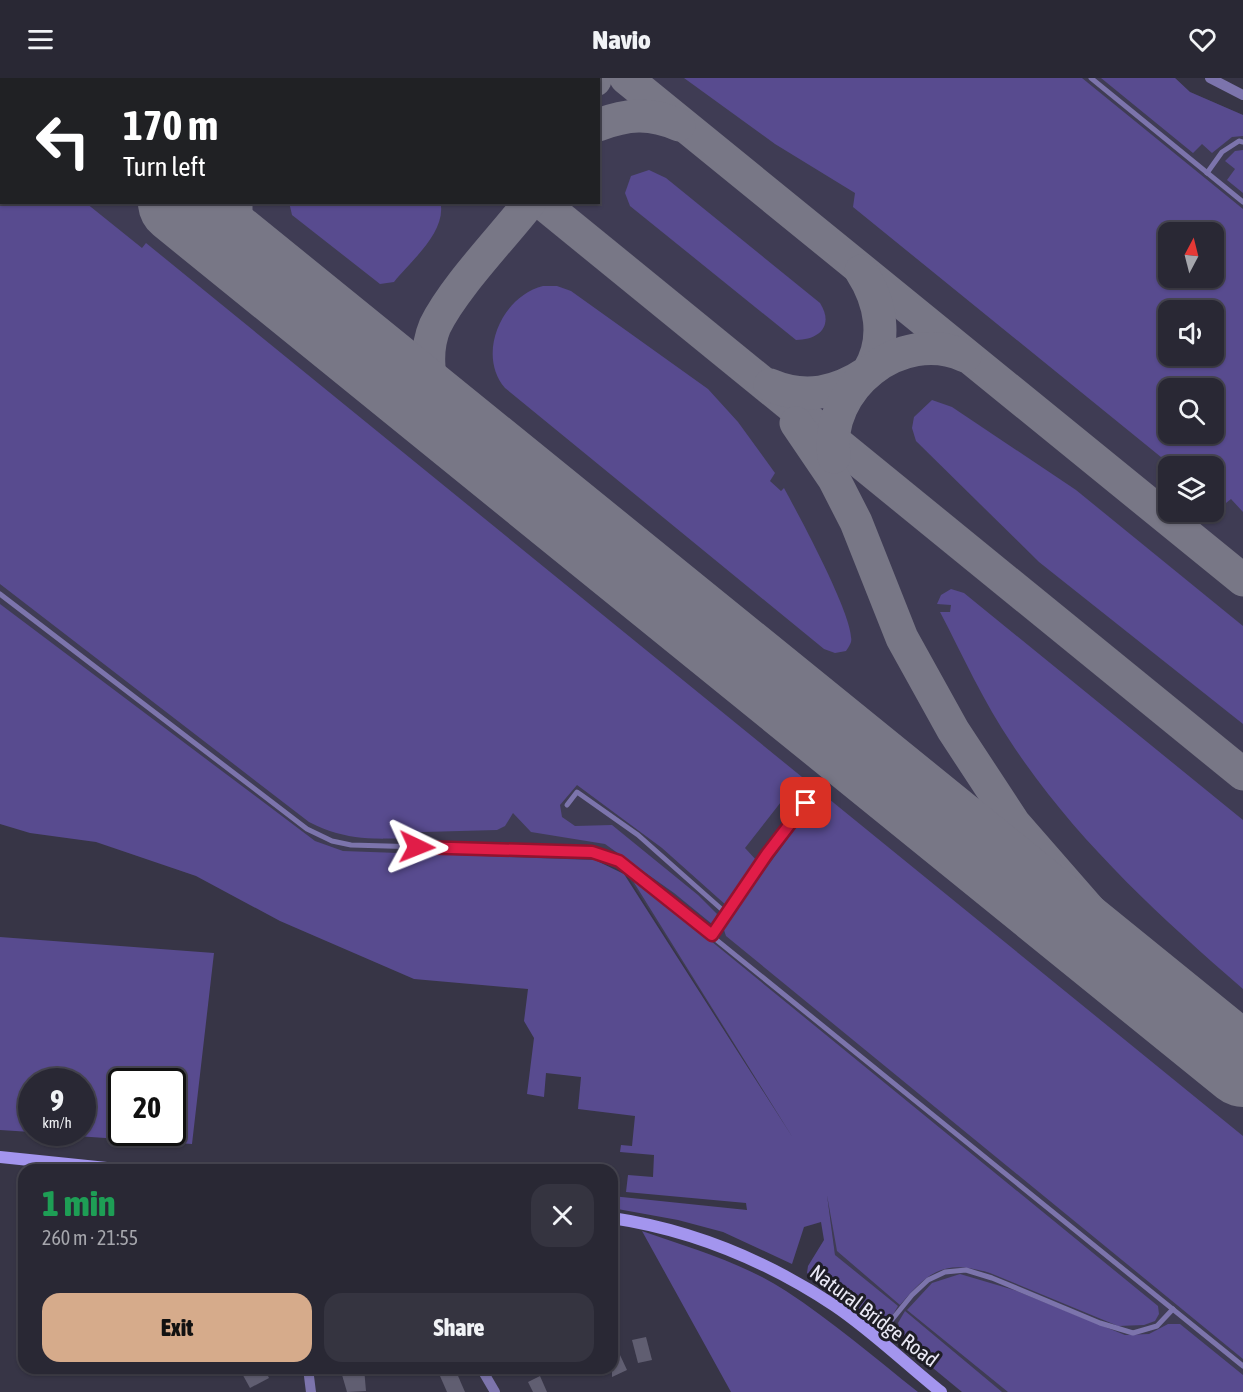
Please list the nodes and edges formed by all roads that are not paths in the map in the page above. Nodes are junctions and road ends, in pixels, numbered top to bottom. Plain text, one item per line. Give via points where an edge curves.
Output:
1 (1092, 78) edge
2 (1210, 78) edge
3 (1243, 95) edge
4 (1243, 142) edge
5 (1207, 173) junction
6 (1243, 202) edge
7 (0, 594) edge
8 (795, 793) dead end
9 (567, 805) dead end
10 (727, 914) junction
11 (712, 935) junction
12 (0, 1157) edge
13 (68, 1164) edge
14 (618, 1219) edge
15 (1173, 1309) junction
16 (876, 1339) junction
17 (1243, 1366) edge
18 (308, 1374) edge
19 (484, 1374) edge
20 (310, 1392) edge
21 (495, 1392) edge
22 (941, 1392) edge

1 - 5 lane
2 - 3 street
4 - 5 lane via 1222,152
5 - 6 lane
7 - 11 lane via 307,829 332,841 351,845 592,852 619,861
8 - 10 lane via 806,803
9 - 10 lane via 577,792 638,835
10 - 11 lane
11 - 15 lane
12 - 13 main road
14 - 16 main road, Natural Bridge Road via 686,1234 737,1252 837,1307
15 - 16 lane via 1157,1326 1133,1333 992,1278 966,1270 945,1272 928,1280 912,1295
15 - 17 lane
16 - 22 main road, Natural Bridge Road
18 - 20 street
19 - 21 street

